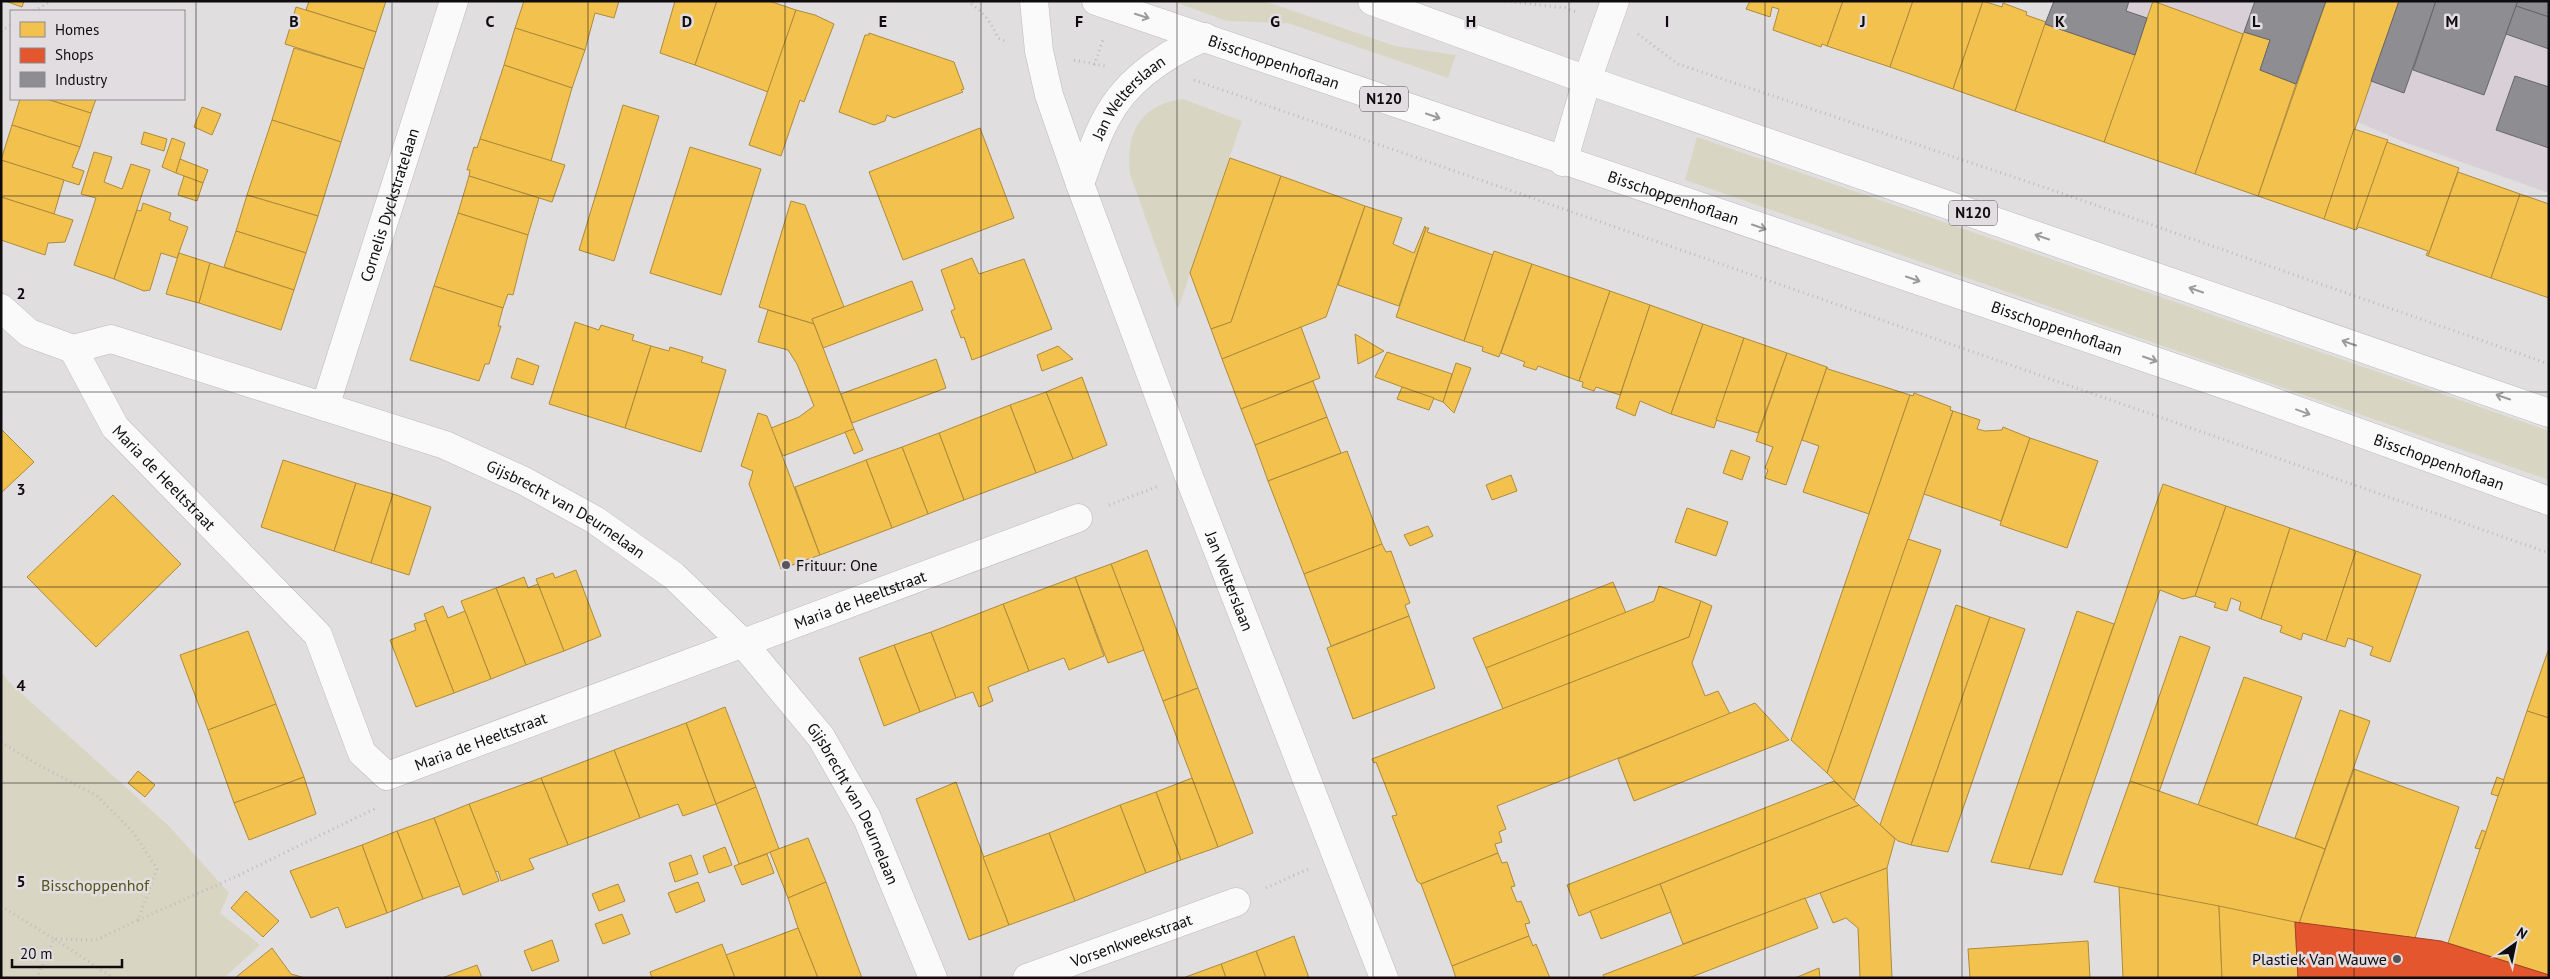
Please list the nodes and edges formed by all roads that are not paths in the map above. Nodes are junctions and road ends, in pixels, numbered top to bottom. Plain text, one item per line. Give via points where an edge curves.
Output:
1 (454, 1) edge
2 (1034, 1) edge
3 (1096, 1) edge
4 (1372, 1) edge
5 (1611, 12) edge
6 (1205, 37) junction
7 (1587, 80) junction
8 (1563, 162) junction
9 (1080, 184) junction
10 (1, 308) edge
11 (73, 349) junction
12 (325, 407) junction
13 (2549, 413) edge
14 (2549, 501) edge
15 (1078, 518) road end
16 (742, 642) junction
17 (1236, 902) road end
18 (933, 978) edge
19 (1027, 978) edge
20 (1384, 978) edge

1 - 12 street, Cornelis Dyckstratelaan
2 - 9 street, Jan Welterslaan via 1048,95
3 -> 6 street, Bisschoppenhoflaan / N120
4 - 7 street, N120
5 - 7 street
6 -> 8 street, Bisschoppenhoflaan / N120
6 - 9 street, Jan Welterslaan via 1164,58 1131,85 1106,117
7 - 8 street
13 -> 7 street, N120
8 -> 14 street, Bisschoppenhoflaan / N120 via 2242,391
9 - 20 street, Jan Welterslaan via 1188,474
10 - 11 street via 29,333
11 - 12 street, Gijsbrecht van Deurnelaan via 111,339
11 - 16 street, Maria de Heeltstraat via 115,427 318,635 362,753 387,776
12 - 16 street, Gijsbrecht van Deurnelaan via 445,445 524,481 595,520 674,576
15 - 16 street, Maria de Heeltstraat
16 - 18 street, Gijsbrecht van Deurnelaan via 821,737 867,818
17 - 19 street, Vorsenkweekstraat

